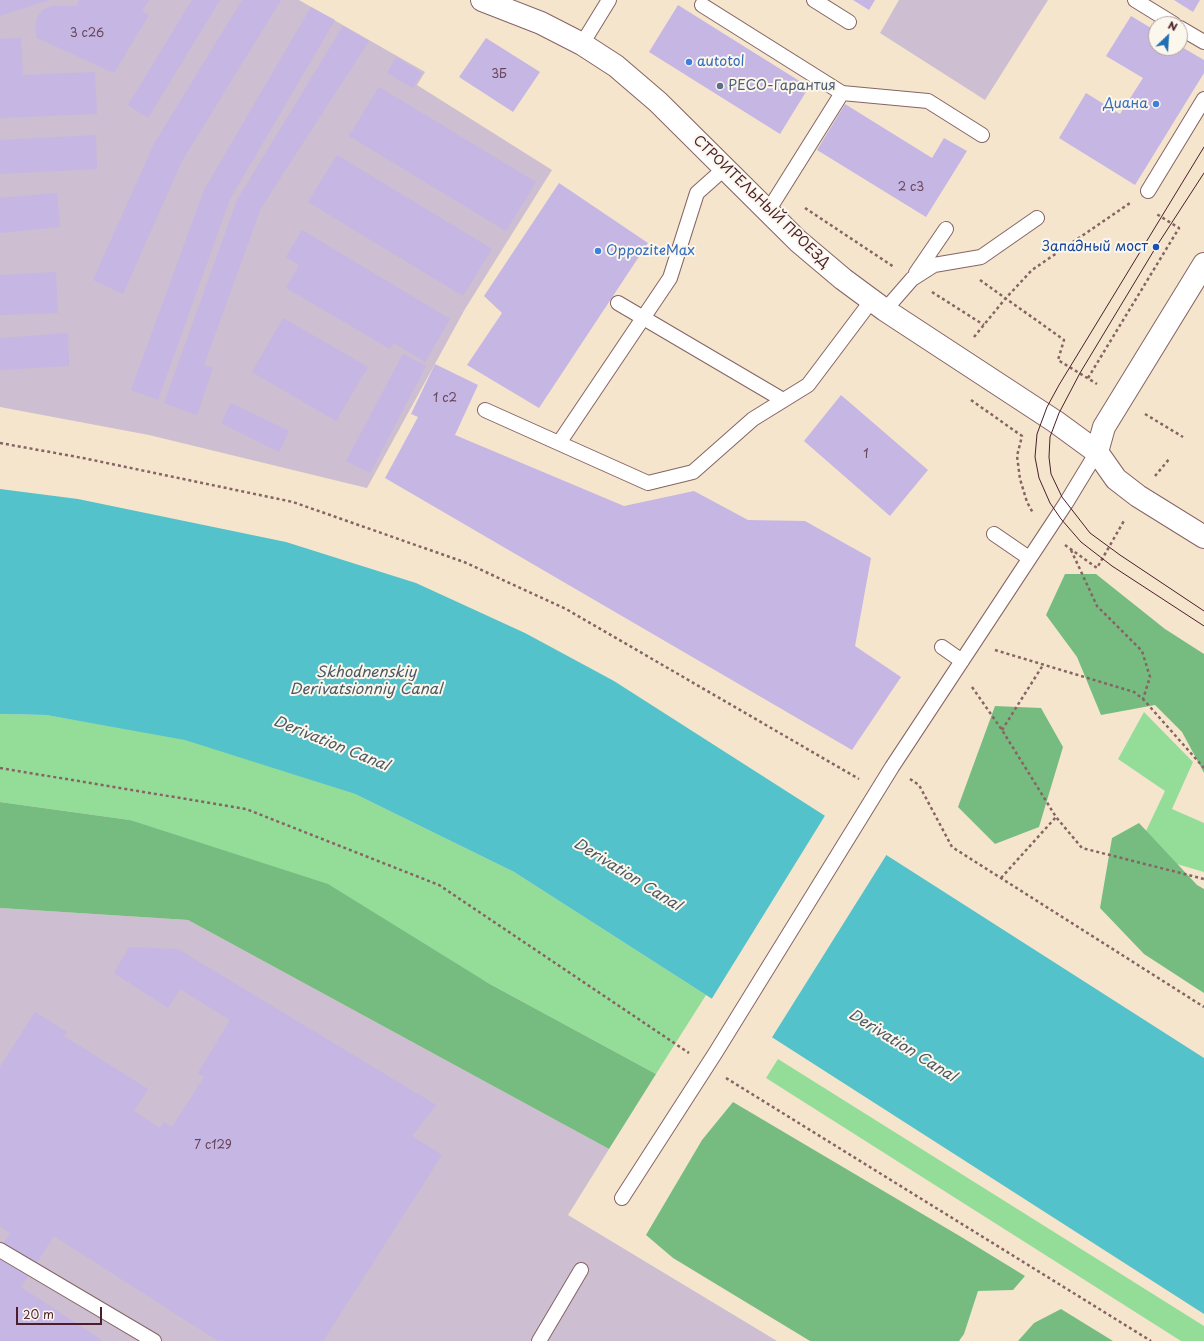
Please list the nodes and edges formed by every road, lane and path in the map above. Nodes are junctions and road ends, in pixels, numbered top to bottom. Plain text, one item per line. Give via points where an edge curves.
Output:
1 (482, 0) edge
2 (609, 0) edge
3 (814, 0) edge
4 (1135, 0) edge
5 (702, 5) dead end
6 (1161, 16) edge
7 (849, 22) dead end
8 (1188, 33) edge
9 (1204, 42) edge
10 (582, 44) junction
11 (842, 93) junction
12 (1204, 99) edge
13 (982, 135) dead end
14 (725, 168) junction
15 (1148, 190) joint
16 (780, 192) junction
17 (768, 211) junction
18 (1154, 212) dead end
19 (1037, 218) dead end
20 (946, 229) dead end
21 (954, 261) junction
22 (1204, 264) edge
23 (912, 279) junction
24 (1005, 299) junction
25 (618, 303) dead end
26 (879, 305) junction
27 (643, 318) junction
28 (984, 325) junction
29 (972, 340) dead end
30 (1088, 378) junction
31 (1097, 384) dead end
32 (967, 397) dead end
33 (783, 400) junction
34 (486, 410) dead end
35 (1146, 414) dead end
36 (1183, 437) dead end
37 (0, 443) edge
38 (559, 443) junction
39 (1098, 452) junction
40 (1128, 513) dead end
41 (1047, 532) junction
42 (994, 534) dead end
43 (1204, 537) edge
44 (1071, 550) junction
45 (1029, 558) junction
46 (973, 644) junction
47 (942, 647) dead end
48 (959, 664) junction
49 (1043, 664) junction
50 (1144, 699) junction
51 (1002, 730) junction
52 (0, 768) edge
53 (1204, 768) edge
54 (919, 785) dead end
55 (873, 796) junction
56 (1056, 816) junction
57 (1001, 878) junction
58 (1204, 879) edge
59 (1204, 1007) edge
60 (707, 1066) junction
61 (733, 1082) dead end
62 (622, 1198) dead end
63 (0, 1250) edge
64 (581, 1270) dead end
65 (154, 1341) edge
66 (539, 1341) edge
67 (1151, 1341) edge

1 - 10 street, СТРОИТЕЛЬНЫЙ ПРОЕЗД via 542,23
2 - 10 lane
3 - 7 lane
4 - 6 lane
5 - 11 lane
8 - 9 lane
10 - 14 street, СТРОИТЕЛЬНЫЙ ПРОЕЗД via 616,66 658,102
11 - 13 lane via 928,101
11 - 16 lane
12 - 15 lane
14 - 17 street, СТРОИТЕЛЬНЫЙ ПРОЕЗД
14 - 27 lane via 697,193 670,278
15 - 24 path via 1032,270
16 - 17 lane
16 - 23 path
17 - 26 street, СТРОИТЕЛЬНЫЙ ПРОЕЗД via 843,280
18 - 30 path via 1179,228
19 - 21 lane via 981,257
20 - 23 lane
21 - 23 lane via 934,265
21 - 24 path
22 - 39 street via 1104,427
23 - 26 lane
23 - 28 path
24 - 28 path
24 - 30 path via 1064,340 1058,360
25 - 27 lane
26 - 33 lane via 808,386
26 - 39 street, СТРОИТЕЛЬНЫЙ ПРОЕЗД
27 - 33 lane
27 - 38 lane
28 - 29 path
30 - 31 path
32 - 41 path via 1022,436 1017,456 1020,479 1027,502
33 - 38 lane via 753,419 693,472 648,483
34 - 38 lane
35 - 36 path
37 - 55 path via 293,502 464,562 566,609 843,768
39 - 41 lane
39 - 43 street via 1116,479 1138,496
40 - 44 path via 1097,568
41 - 44 path
41 - 45 lane
42 - 45 lane
44 - 50 path via 1098,606 1142,651 1150,677
45 - 46 lane
46 - 48 lane
46 - 49 path
47 - 48 lane
48 - 51 path
48 - 55 lane
49 - 50 path via 1134,692
49 - 51 path
50 - 53 path
51 - 56 path
52 - 60 path via 246,809 439,885
54 - 57 path via 952,847
55 - 60 lane
56 - 57 path
56 - 58 path via 1082,848
57 - 59 path
60 - 62 lane
61 - 67 path
63 - 65 lane
64 - 66 lane

